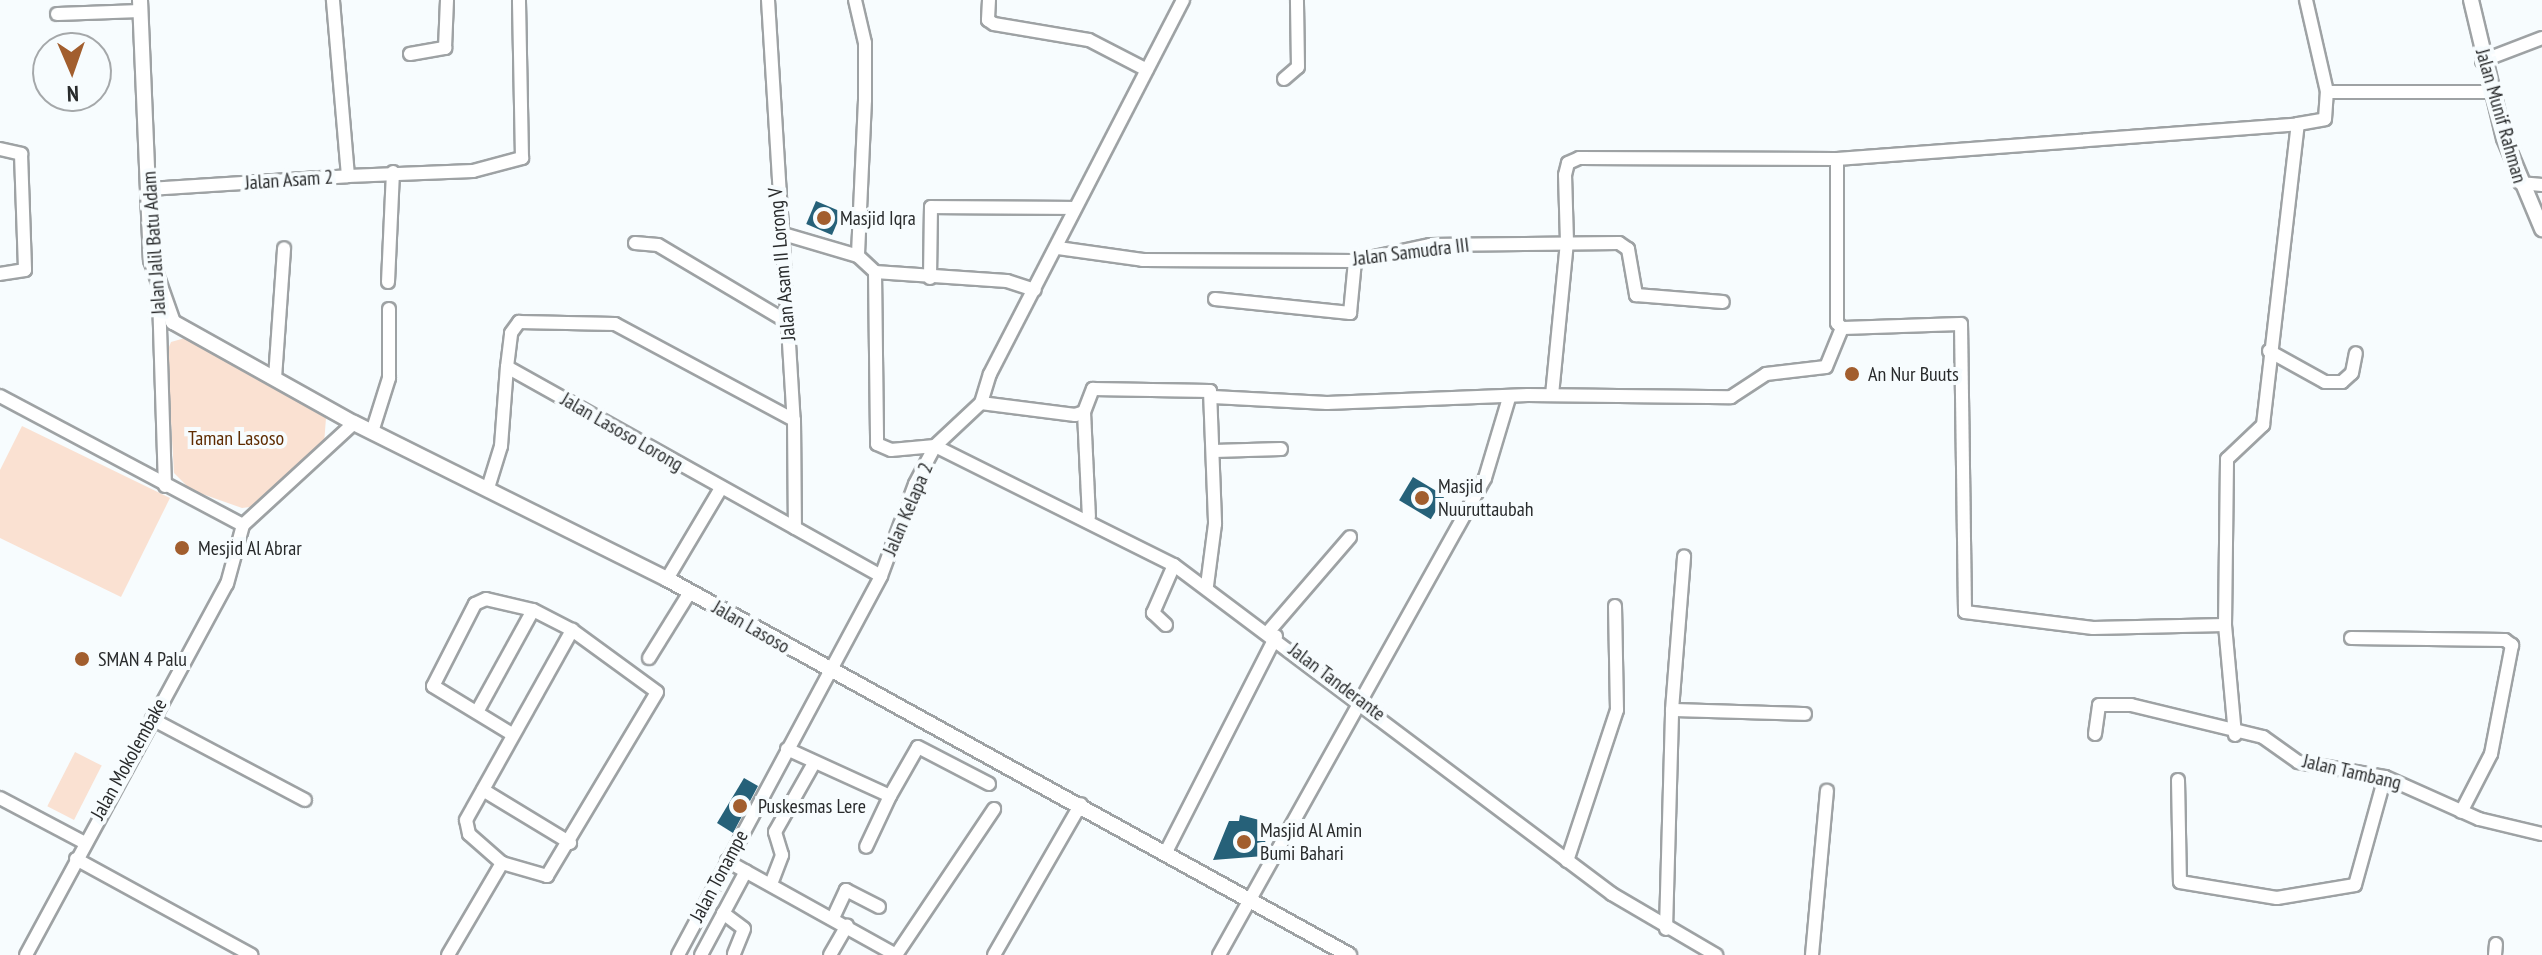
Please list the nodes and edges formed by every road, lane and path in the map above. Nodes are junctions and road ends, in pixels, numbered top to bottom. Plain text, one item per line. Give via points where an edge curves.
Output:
1 (333, 0) edge
2 (447, 0) edge
3 (519, 0) edge
4 (768, 0) edge
5 (855, 0) edge
6 (989, 0) edge
7 (1183, 0) edge
8 (1297, 0) edge
9 (2306, 0) edge
10 (2471, 0) edge
11 (140, 5) edge
12 (57, 14) dead end
13 (2542, 38) edge
14 (410, 54) dead end
15 (2482, 61) junction
16 (1147, 70) junction
17 (1284, 79) dead end
18 (2327, 92) junction
19 (2490, 92) junction
20 (2298, 124) junction
21 (0, 149) edge
22 (1837, 159) junction
23 (393, 172) junction
24 (348, 176) junction
25 (2520, 183) junction
26 (2542, 185) edge
27 (149, 189) junction
28 (1075, 208) junction
29 (2542, 229) edge
30 (780, 233) junction
31 (1567, 242) junction
32 (635, 243) dead end
33 (284, 248) dead end
34 (1058, 248) junction
35 (858, 256) junction
36 (1355, 261) junction
37 (875, 272) junction
38 (0, 274) edge
39 (930, 278) junction
40 (388, 282) dead end
41 (1035, 290) junction
42 (159, 296) junction
43 (1215, 299) dead end
44 (1723, 302) dead end
45 (389, 309) dead end
46 (786, 321) junction
47 (1842, 328) junction
48 (2269, 351) junction
49 (2356, 353) dead end
50 (507, 367) junction
51 (275, 378) junction
52 (1552, 395) junction
53 (0, 396) edge
54 (1213, 397) junction
55 (1509, 398) junction
56 (981, 403) junction
57 (1084, 412) junction
58 (794, 420) junction
59 (354, 423) junction
60 (372, 432) junction
61 (935, 446) junction
62 (1281, 449) dead end
63 (1214, 451) junction
64 (165, 486) junction
65 (488, 488) junction
66 (721, 488) junction
67 (1089, 517) junction
68 (243, 525) junction
69 (795, 528) junction
70 (1350, 537) dead end
71 (1684, 556) dead end
72 (844, 559) joint
73 (1174, 565) junction
74 (881, 576) junction
75 (667, 579) junction
76 (1207, 586) junction
77 (690, 592) junction
78 (1615, 606) dead end
79 (533, 610) junction
80 (1166, 625) dead end
81 (2225, 625) junction
82 (572, 630) junction
83 (1272, 633) junction
84 (2351, 638) dead end
85 (649, 658) dead end
86 (829, 672) junction
87 (1361, 700) junction
88 (1672, 710) junction
89 (477, 712) junction
90 (1805, 714) dead end
91 (152, 719) junction
92 (512, 734) junction
93 (2095, 734) dead end
94 (2235, 735) junction
95 (787, 749) junction
96 (814, 763) junction
97 (2385, 777) junction
98 (2178, 780) dead end
99 (989, 784) dead end
100 (483, 790) junction
101 (1827, 791) dead end
102 (890, 796) junction
103 (0, 798) edge
104 (305, 800) dead end
105 (1081, 804) junction
106 (994, 809) dead end
107 (2461, 812) junction
108 (2542, 834) edge
109 (83, 842) junction
110 (570, 843) junction
111 (866, 847) dead end
112 (1167, 850) junction
113 (76, 859) junction
114 (727, 861) junction
115 (1567, 861) junction
116 (502, 863) junction
117 (746, 871) junction
118 (771, 884) junction
119 (1249, 898) junction
120 (879, 907) dead end
121 (723, 913) junction
122 (833, 918) junction
123 (847, 926) junction
124 (1666, 929) junction
125 (734, 954) edge
126 (26, 955) edge
127 (251, 955) edge
128 (448, 955) edge
129 (678, 955) edge
130 (701, 955) edge
131 (830, 955) edge
132 (896, 955) edge
133 (994, 955) edge
134 (1219, 955) edge
135 (1349, 955) edge
136 (1716, 955) edge
137 (1812, 955) edge

1 - 24 street, Jalan Asam 2
2 - 14 street via 445,48
3 - 23 street via 517,122 523,157 473,171
4 - 30 street, Jalan Asam II Lorong V
5 - 35 street via 865,71
6 - 16 street via 988,20 994,24 1089,40
7 - 16 street, Jalan Kelapa 2
8 - 17 street via 1298,67
9 - 18 street
10 - 15 street, Jalan Munif Rahman
11 - 12 street
11 - 27 street, Jalan Jalil Batu Adam
13 - 15 street
15 - 19 street, Jalan Munif Rahman
16 - 28 street, Jalan Kelapa 2
18 - 19 street
18 - 20 street via 2325,119
19 - 25 street, Jalan Munif Rahman
20 - 22 street
20 - 48 street
21 - 38 street via 21,154 25,270
22 - 31 street via 1579,158 1565,175
22 - 47 street via 1835,297
23 - 24 street
23 - 40 street
24 - 27 street, Jalan Asam 2
25 - 26 street
25 - 29 street, Jalan Munif Rahman
27 - 42 street, Jalan Jalil Batu Adam
28 - 34 street, Jalan Kelapa 2
28 - 39 street via 931,207
30 - 35 street
30 - 46 street, Jalan Asam II Lorong V
31 - 36 street, Jalan Samudra III via 1430,245
31 - 44 street, Jalan Samudra III via 1628,249 1633,291 1645,299
31 - 52 street
32 - 46 street via 658,245
33 - 51 street
34 - 36 street, Jalan Samudra III via 1143,260
34 - 41 street, Jalan Kelapa 2
35 - 37 street
36 - 43 street via 1350,313
37 - 39 street
37 - 61 street via 880,358 875,437 891,450
39 - 41 street via 1007,281
41 - 56 street, Jalan Kelapa 2
42 - 51 street, Jalan Lasoso via 173,322
42 - 64 street, Jalan Jalil Batu Adam
45 - 60 street via 389,378
46 - 58 street, Jalan Asam II Lorong V
47 - 52 street via 1826,367 1766,374 1739,396
47 - 81 street via 1961,324 1965,612 2093,628
48 - 49 street via 2325,382 2342,382 2352,373
48 - 81 street via 2260,435 2227,459
50 - 58 street via 511,333 519,322 615,324
50 - 65 street via 501,446
50 - 66 street, Jalan Lasoso Lorong
51 - 59 street, Jalan Lasoso
52 - 55 street
53 - 64 street
54 - 55 street via 1327,403
54 - 57 street via 1206,389 1093,389
54 - 63 street
55 - 87 street via 1485,478
56 - 57 street via 1060,415
56 - 61 street, Jalan Kelapa 2
57 - 67 street
58 - 69 street, Jalan Asam II Lorong V
59 - 60 street, Jalan Lasoso
59 - 68 street
60 - 65 street, Jalan Lasoso
61 - 67 street, Jalan Tanderante
61 - 74 street, Jalan Kelapa 2
62 - 63 street
63 - 76 street
64 - 68 street
65 - 75 street, Jalan Lasoso
66 - 69 street, Jalan Lasoso Lorong
66 - 75 street
67 - 73 street, Jalan Tanderante
68 - 91 street, Jalan Mokolembake via 227,584
69 - 72 street, Jalan Lasoso Lorong
70 - 83 street
71 - 88 street
72 - 74 street, Jalan Kelapa 2
73 - 76 street, Jalan Tanderante
73 - 80 street via 1153,613
74 - 86 street, Jalan Tonampe
75 - 77 street, Jalan Lasoso
76 - 83 street, Jalan Tanderante
77 - 85 street
77 - 86 street, Jalan Lasoso
78 - 115 street via 1617,710
79 - 82 street
79 - 89 street
79 - 89 street via 495,598 475,604 433,681 438,693
81 - 94 street
82 - 92 street
82 - 110 street via 657,692
83 - 87 street, Jalan Tanderante
83 - 112 street
84 - 107 street via 2505,640 2512,645 2491,754
86 - 95 street, Jalan Tonampe
86 - 105 street, Jalan Lasoso
87 - 115 street, Jalan Tanderante
87 - 119 street
88 - 90 street
88 - 124 street
89 - 92 street
91 - 104 street
91 - 109 street, Jalan Mokolembake
92 - 100 street
93 - 94 street, Jalan Tambang via 2099,705 2112,701
94 - 97 street, Jalan Tambang via 2278,743 2298,762
95 - 96 street
95 - 114 street, Jalan Tonampe
96 - 102 street
96 - 118 street via 775,832 782,855
97 - 98 street via 2355,885 2277,898 2180,882
97 - 107 street, Jalan Tambang
99 - 102 street via 918,747
100 - 110 street
100 - 116 street via 466,828
101 - 137 street
102 - 111 street
103 - 109 street
105 - 112 street, Jalan Lasoso
105 - 133 street
106 - 132 street
107 - 108 street, Jalan Tambang
109 - 113 street, Jalan Mokolembake
110 - 116 street via 547,876
112 - 119 street, Jalan Lasoso
113 - 126 street, Jalan Mokolembake
113 - 127 street
114 - 117 street
114 - 129 street, Jalan Tonampe
115 - 124 street, Jalan Tanderante
116 - 128 street
117 - 118 street
117 - 121 street
118 - 122 street
119 - 134 street
119 - 135 street, Jalan Lasoso
120 - 122 street via 846,890
121 - 125 street via 744,929
121 - 130 street
122 - 123 street
123 - 131 street
123 - 132 street
124 - 136 street, Jalan Tanderante

